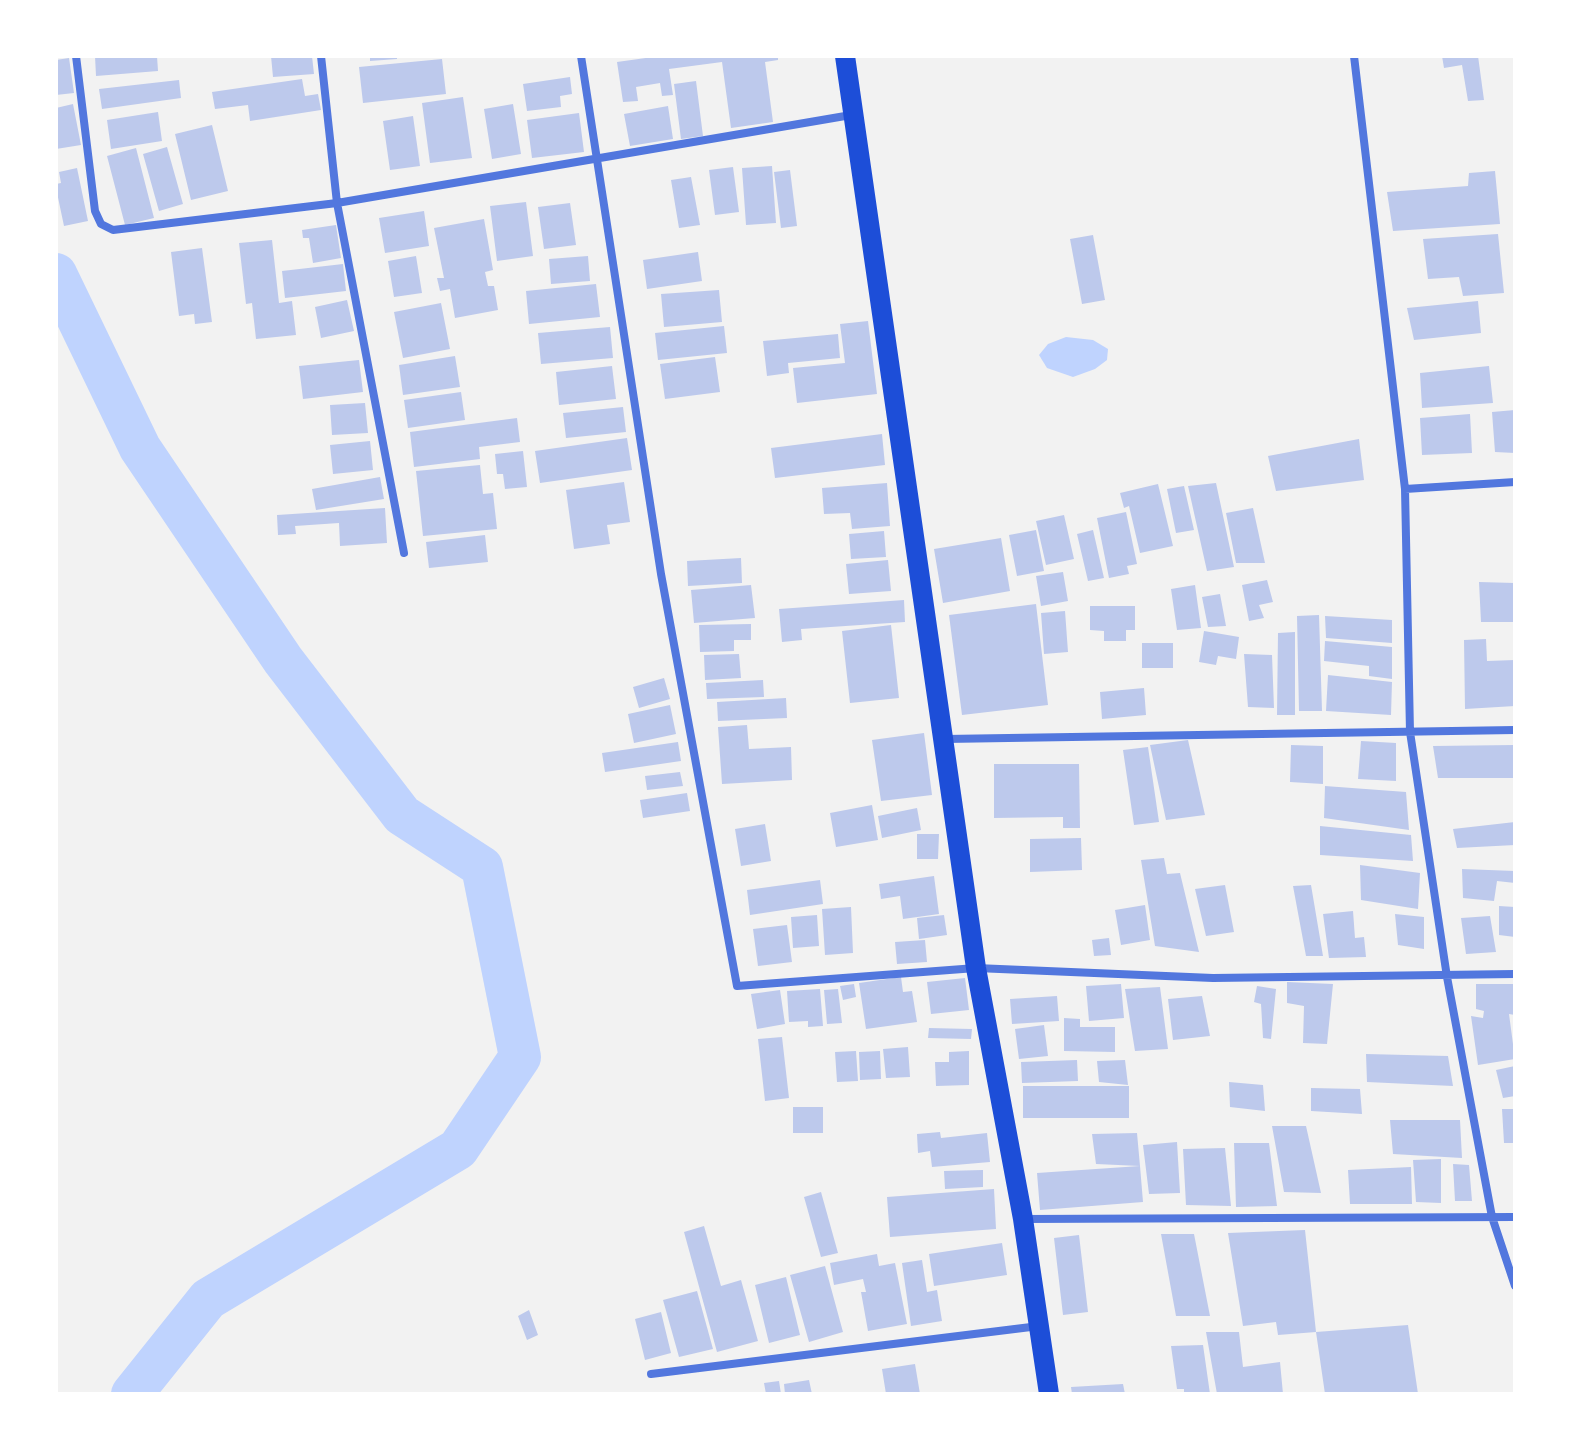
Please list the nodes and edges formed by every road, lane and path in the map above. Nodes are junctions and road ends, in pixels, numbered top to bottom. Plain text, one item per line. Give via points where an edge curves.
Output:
1 (76, 56) edge
2 (321, 56) edge
3 (581, 56) edge
4 (845, 56) edge
5 (1354, 56) edge
6 (853, 115) junction
7 (596, 161) junction
8 (337, 203) junction
9 (1515, 482) edge
10 (1405, 489) junction
11 (404, 553) dead end
12 (1515, 730) edge
13 (1410, 732) junction
14 (945, 739) junction
15 (976, 968) junction
16 (1515, 974) edge
17 (1447, 977) junction
18 (1492, 1217) junction
19 (1515, 1217) edge
20 (1023, 1219) junction
21 (1515, 1286) edge
22 (1039, 1326) junction
23 (651, 1374) dead end
24 (1049, 1394) edge

1 - 8 street via 95,211 101,224 113,230
2 - 8 street
3 - 7 street
4 - 6 main road
5 - 10 street
6 - 7 street
6 - 14 main road
7 - 8 street
7 - 15 street via 661,574 737,986
8 - 11 street
9 - 10 street
10 - 13 street
12 - 13 street
13 - 14 street
13 - 17 street
14 - 15 main road
15 - 17 street via 1213,978
15 - 20 main road
16 - 17 street
17 - 18 street
18 - 19 street
18 - 20 street
18 - 21 street
20 - 22 main road
22 - 23 street
22 - 24 main road

